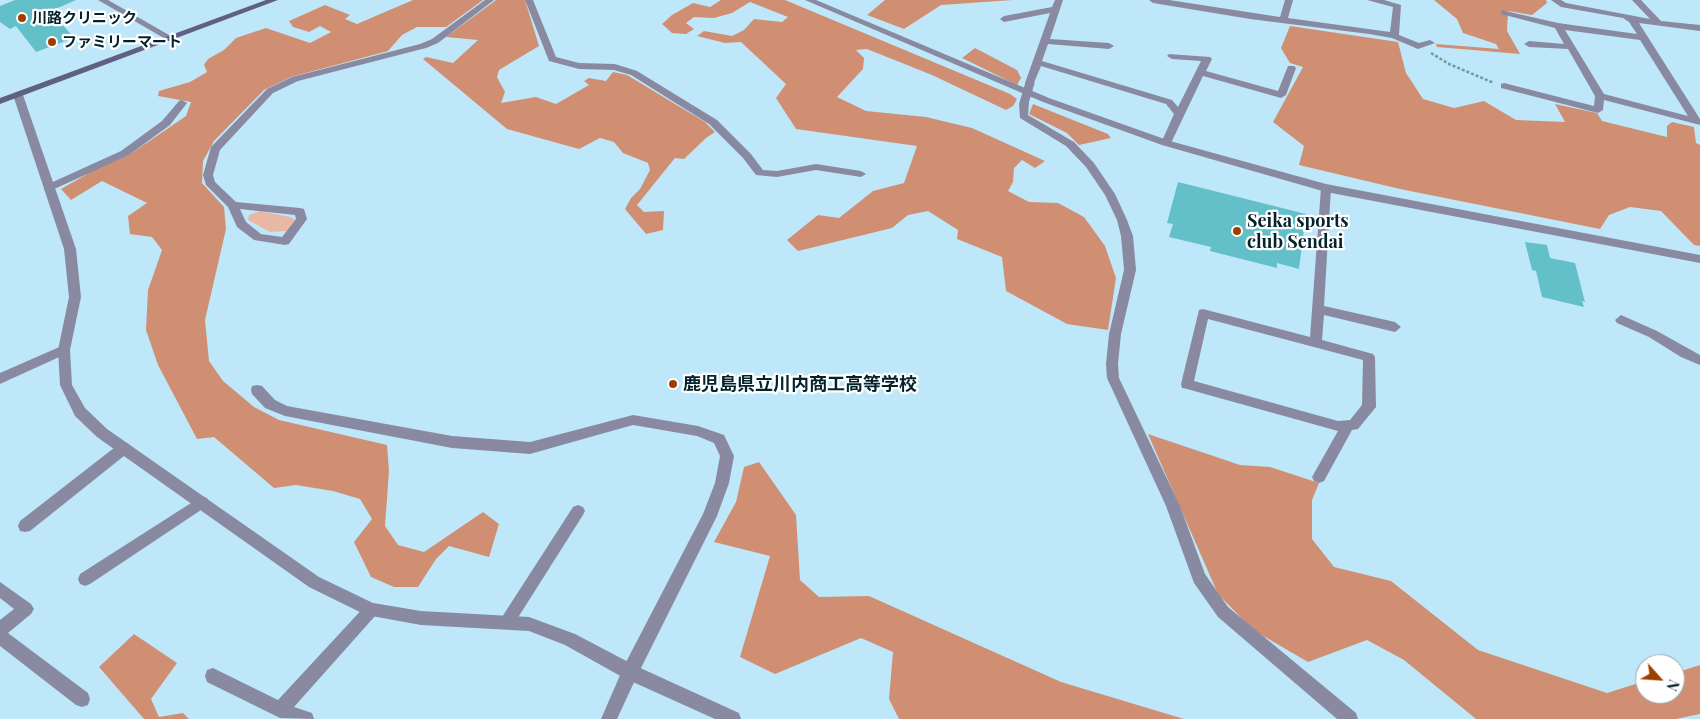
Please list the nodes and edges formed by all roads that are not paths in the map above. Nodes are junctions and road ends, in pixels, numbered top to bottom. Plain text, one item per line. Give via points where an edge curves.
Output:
1 (102, 0) edge
2 (274, 0) edge
3 (490, 0) edge
4 (529, 0) edge
5 (808, 0) edge
6 (1153, 0) edge
7 (1289, 0) edge
8 (1371, 0) edge
9 (1555, 0) edge
10 (1636, 0) edge
11 (1175, 2) edge
12 (1212, 4) edge
13 (1057, 5) edge
14 (1504, 12) dead end
15 (1004, 19) dead end
16 (1632, 20) junction
17 (1283, 21) junction
18 (1658, 23) junction
19 (1558, 26) junction
20 (1700, 28) edge
21 (1394, 36) junction
22 (1644, 38) junction
23 (172, 39) junction
24 (1044, 41) junction
25 (1430, 43) dead end
26 (1529, 44) dead end
27 (1109, 46) dead end
28 (1571, 48) junction
29 (1172, 56) dead end
30 (1037, 62) junction
31 (1291, 68) dead end
32 (1200, 72) junction
33 (1504, 86) road end
34 (18, 95) junction
35 (1600, 96) junction
36 (0, 101) edge
37 (182, 103) dead end
38 (1179, 114) junction
39 (1698, 121) edge
40 (1166, 143) junction
41 (861, 174) dead end
42 (48, 188) junction
43 (1326, 188) junction
44 (232, 205) junction
45 (1700, 260) edge
46 (1318, 309) junction
47 (1621, 320) dead end
48 (1395, 327) dead end
49 (1316, 343) junction
50 (64, 350) junction
51 (1700, 360) edge
52 (0, 379) edge
53 (257, 390) dead end
54 (1348, 426) junction
55 (124, 448) junction
56 (1319, 477) dead end
57 (202, 502) junction
58 (578, 511) dead end
59 (25, 526) dead end
60 (85, 578) dead end
61 (0, 589) edge
62 (371, 610) junction
63 (507, 622) junction
64 (0, 630) edge
65 (0, 636) edge
66 (630, 672) junction
67 (213, 676) dead end
68 (82, 699) dead end
69 (280, 710) junction
70 (306, 719) edge
71 (610, 719) edge
72 (733, 719) edge
73 (1350, 719) edge

1 - 23 street
2 - 23 main road
3 - 44 street via 435,41 423,46 295,79 270,91 215,150 208,175 210,183
4 - 41 street via 552,59 579,66 615,67 634,73 713,122 760,173 777,174 816,168
5 - 40 street via 987,77
6 - 11 street
7 - 17 street
8 - 21 street via 1397,5
9 - 16 street via 1564,5 1626,16
10 - 18 street
11 - 12 street
12 - 17 street
13 - 15 street
13 - 24 street
14 - 19 street
16 - 18 street
16 - 22 street
17 - 21 street
18 - 20 street
19 - 22 street
19 - 28 street
21 - 25 street via 1418,46
22 - 39 street
23 - 34 main road
24 - 27 street
24 - 30 street
26 - 28 street
28 - 35 street
29 - 32 street via 1207,59
30 - 38 street via 1169,102
30 - 73 street, bridge via 1023,116 1070,144 1090,165 1110,194 1122,220 1130,270 1115,334 1114,378 1173,506 1199,578 1223,612
31 - 32 street via 1281,95
32 - 38 street
33 - 35 street via 1598,110
34 - 36 main road
34 - 42 street
35 - 39 street
37 - 42 street via 166,123 125,153
38 - 40 street
40 - 43 street
42 - 50 street via 70,249 75,297
43 - 45 street
43 - 46 street
44 - 44 street via 300,212 302,219 285,241 258,237 242,224
46 - 48 street
46 - 49 street
47 - 51 street
49 - 54 street via 1369,357 1369,407 1354,426
49 - 54 street via 1203,313 1187,384 1338,426
50 - 52 street
50 - 55 street via 66,385 80,412
53 - 66 street via 270,404 285,411 452,442 530,448 633,420 698,431 719,439 727,456 722,483 710,516
54 - 56 street
55 - 57 street
55 - 59 street
57 - 60 street
57 - 62 street via 314,582
58 - 63 street
61 - 64 street via 26,609
62 - 63 street via 421,618
62 - 69 street
63 - 66 street via 529,624 570,639
65 - 68 street
66 - 71 street
66 - 72 street
67 - 69 street
69 - 70 street

